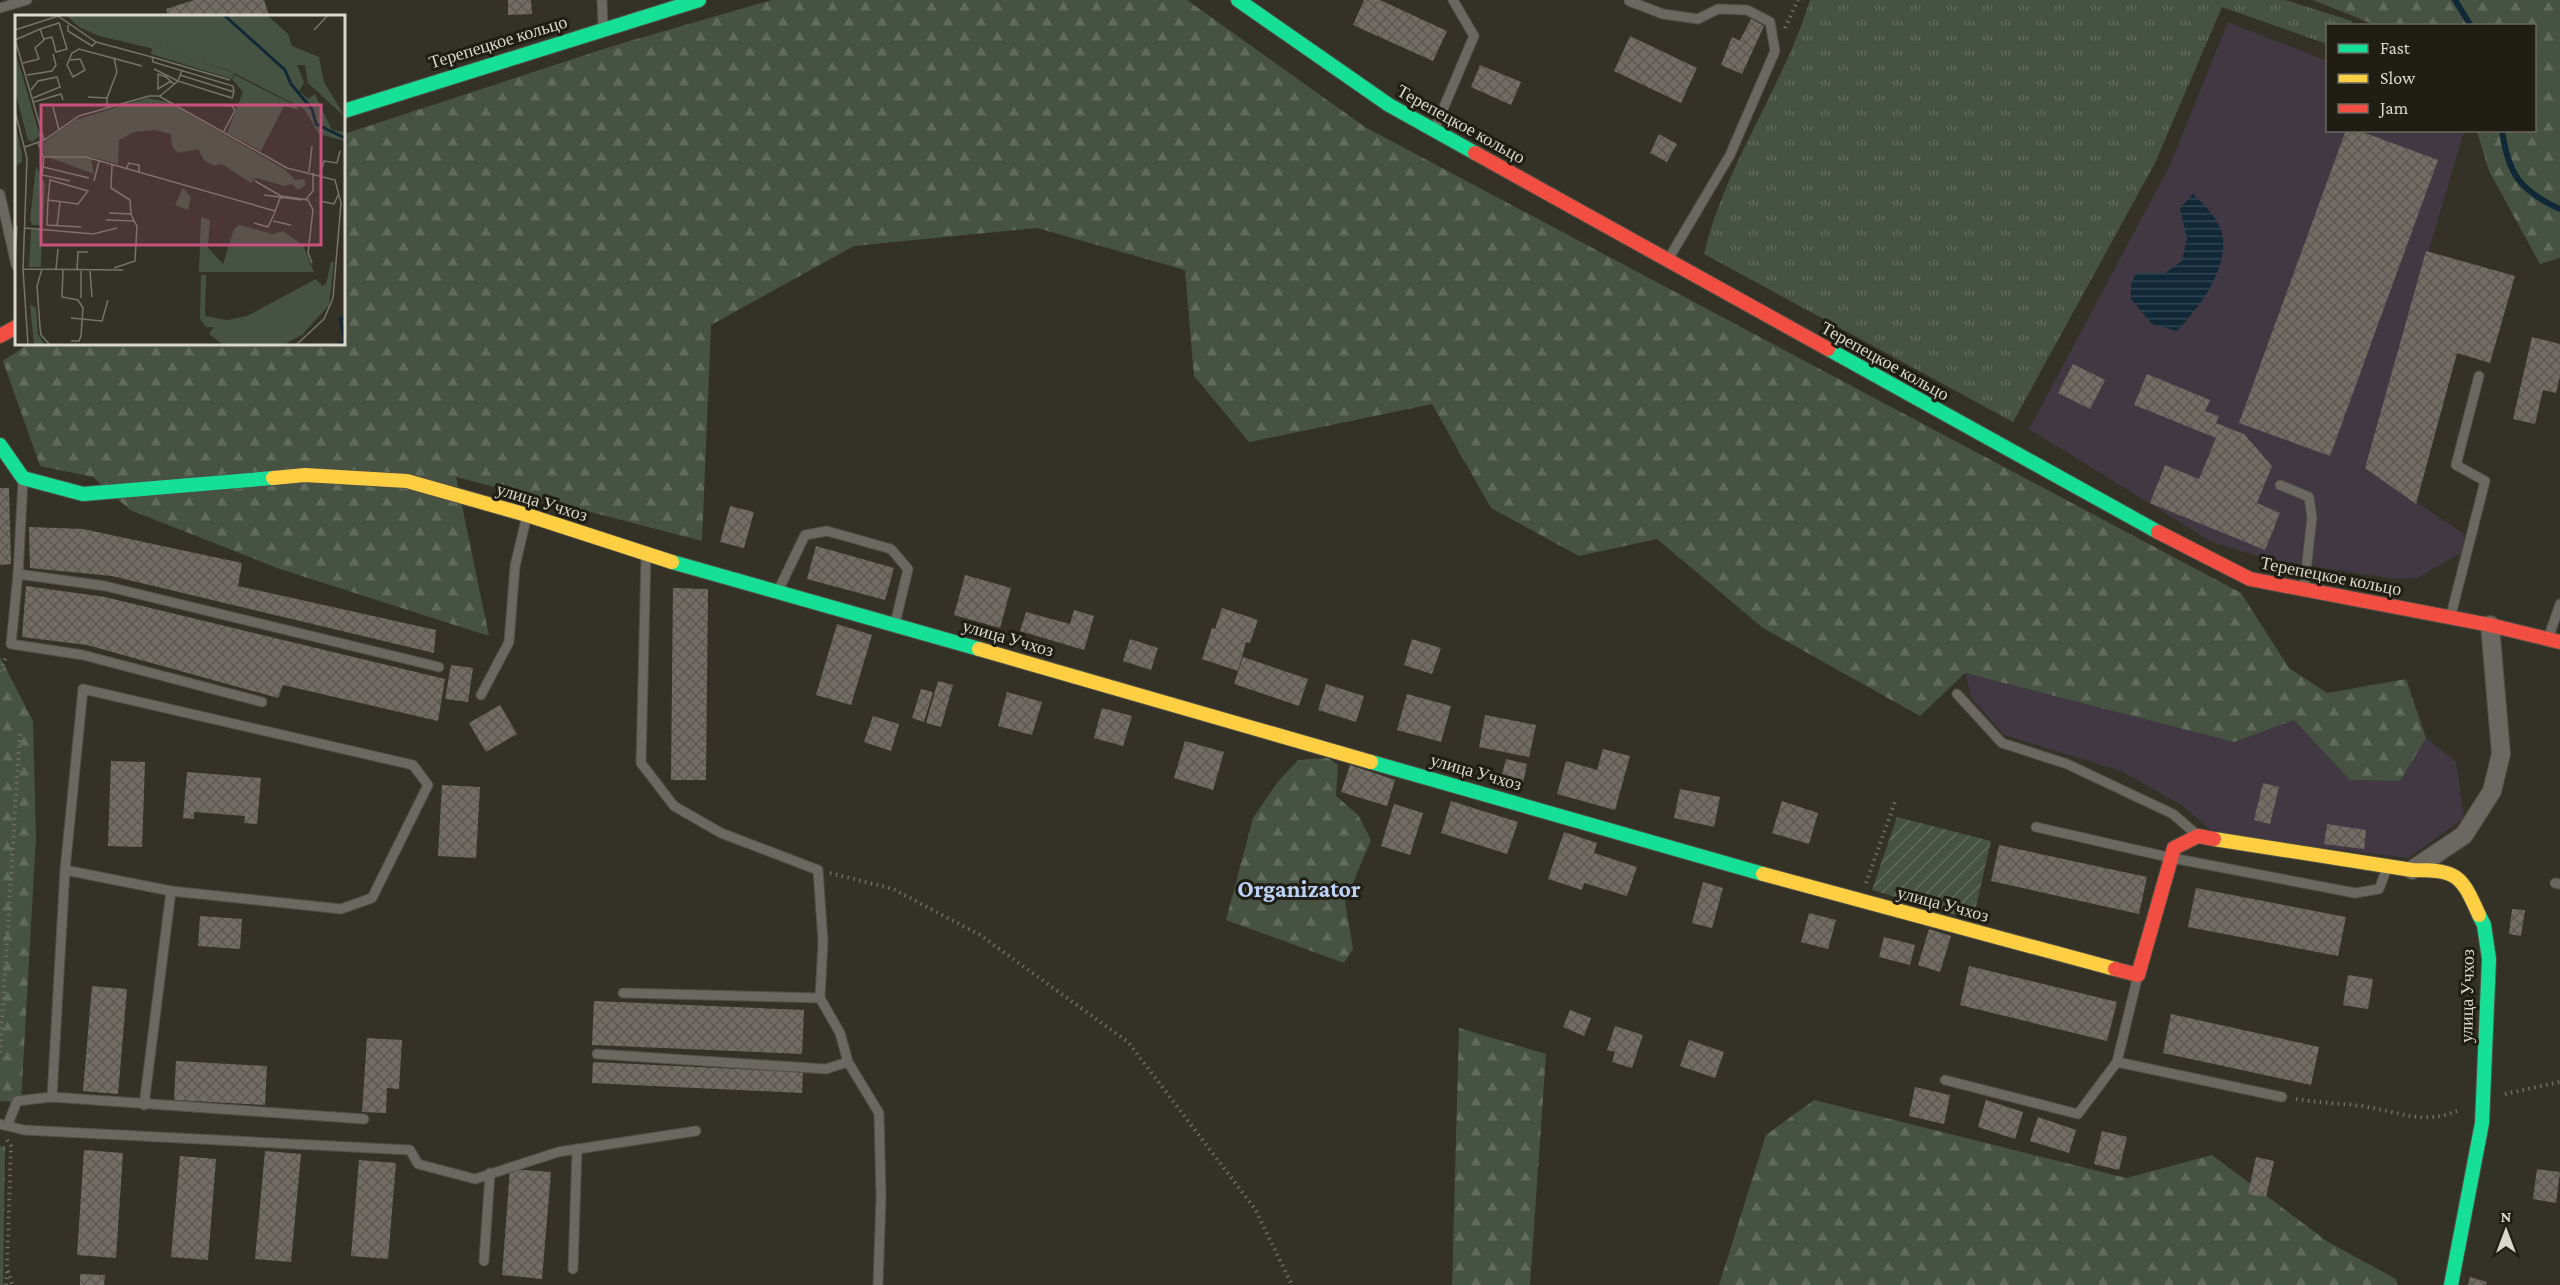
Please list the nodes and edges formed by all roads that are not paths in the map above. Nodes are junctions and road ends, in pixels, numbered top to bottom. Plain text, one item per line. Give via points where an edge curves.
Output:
1 (27, 0) edge
2 (602, 0) edge
3 (699, 0) edge
4 (1238, 0) edge
5 (1453, 0) edge
6 (1629, 1) edge
7 (0, 8) edge
8 (603, 28) junction
9 (345, 111) edge
10 (1434, 130) junction
11 (0, 194) edge
12 (1668, 260) junction
13 (15, 261) edge
14 (15, 328) edge
15 (0, 336) edge
16 (2479, 376) dead end
17 (0, 445) edge
18 (23, 478) junction
19 (2280, 485) dead end
20 (527, 515) junction
21 (646, 554) junction
22 (18, 574) junction
23 (2304, 590) junction
24 (778, 591) junction
25 (2560, 604) edge
26 (2450, 618) junction
27 (895, 624) junction
28 (2490, 625) junction
29 (2554, 640) edge
30 (439, 667) dead end
31 (1957, 694) dead end
32 (481, 695) dead end
33 (262, 702) dead end
34 (2036, 827) dead end
35 (2198, 836) junction
36 (2172, 858) junction
37 (2388, 867) junction
38 (65, 870) junction
39 (2412, 870) junction
40 (171, 891) junction
41 (2138, 975) junction
42 (623, 993) dead end
43 (820, 998) junction
44 (597, 1054) dead end
45 (848, 1062) junction
46 (2117, 1062) junction
47 (1945, 1080) dead end
48 (52, 1097) junction
49 (2283, 1097) road end
50 (144, 1105) junction
51 (364, 1119) dead end
52 (4, 1124) edge
53 (696, 1131) dead end
54 (577, 1149) junction
55 (490, 1173) junction
56 (484, 1261) dead end
57 (573, 1269) dead end
58 (878, 1285) edge
59 (2451, 1285) edge

1 - 7 lane
2 - 8 lane
3 - 8 street, Терепецкое кольцо
4 - 10 street, Терепецкое кольцо via 1389,105
5 - 10 lane via 1474,36
6 - 12 lane via 1663,15 1698,19 1718,9 1747,10 1770,22 1775,51 1730,155
8 - 9 street, Терепецкое кольцо
10 - 12 street, Терепецкое кольцо
11 - 13 lane
12 - 23 street, Терепецкое кольцо via 2192,550 2250,579
14 - 15 street
16 - 26 lane via 2456,465 2485,482
17 - 18 street
18 - 20 street, улица Учхоз via 83,494 305,475 407,481
18 - 22 lane
19 - 23 lane via 2309,497 2312,518
20 - 21 street, улица Учхоз
20 - 32 lane via 515,566 508,642
21 - 24 street, улица Учхоз
21 - 43 lane via 641,763 674,806 721,833 818,870 823,942
22 - 30 lane via 105,586
22 - 33 lane via 11,644 83,655
23 - 26 street, Терепецкое кольцо
24 - 27 street, улица Учхоз
24 - 27 lane via 805,535 827,531 891,549 908,569
25 - 29 lane
26 - 28 street, Терепецкое кольцо
27 - 41 street, улица Учхоз via 1859,901
28 - 29 street, Терепецкое кольцо
28 - 39 street via 2502,754 2492,791 2464,835
31 - 35 lane via 2002,743 2067,764 2173,814
34 - 36 lane
35 - 36 street via 2174,848
35 - 37 street, улица Учхоз
36 - 37 lane via 2355,893 2379,889
36 - 41 street
37 - 39 street, улица Учхоз
38 - 40 lane
38 - 40 lane via 83,689 413,765 428,784 372,898 341,909
38 - 48 lane
39 - 59 street, улица Учхоз via 2442,870 2464,882 2484,925 2489,959 2482,1123
40 - 50 lane
41 - 46 lane
42 - 43 lane
43 - 45 lane via 840,1033
44 - 45 lane via 826,1069
45 - 58 lane via 879,1113
46 - 47 lane via 2078,1114
46 - 49 lane
48 - 50 lane
48 - 52 lane via 17,1101
50 - 51 lane
52 - 55 lane via 24,1130 410,1150 418,1164 475,1179
53 - 54 lane
54 - 55 lane
54 - 57 lane
55 - 56 lane

